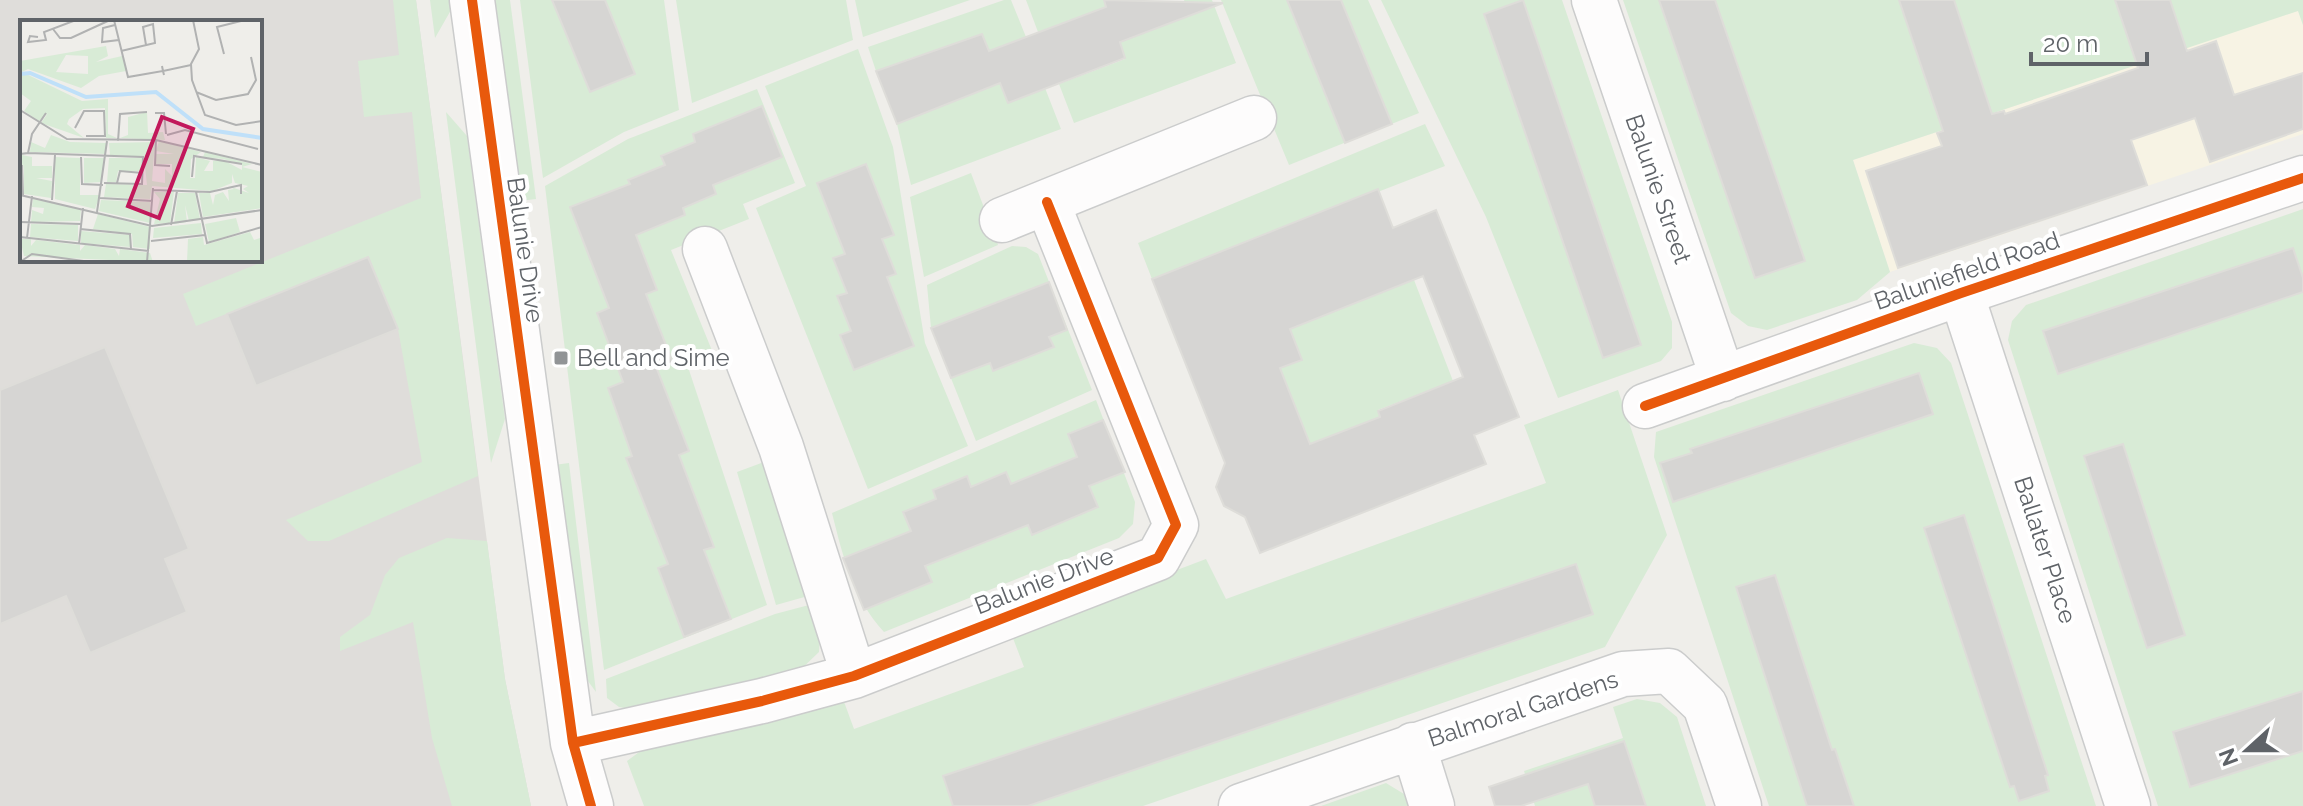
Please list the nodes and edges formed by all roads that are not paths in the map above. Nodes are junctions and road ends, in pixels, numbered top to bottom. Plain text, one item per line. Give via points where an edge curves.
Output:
1 (472, 0) edge
2 (1594, 0) edge
3 (1254, 118) dead end
4 (2303, 178) edge
5 (1047, 202) junction
6 (1002, 220) dead end
7 (705, 249) dead end
8 (1961, 293) junction
9 (1723, 379) junction
10 (1645, 406) dead end
11 (854, 676) junction
12 (573, 743) junction
13 (1413, 745) junction
14 (591, 806) edge
15 (1241, 806) edge
16 (1432, 806) edge
17 (1739, 806) edge
18 (2128, 806) edge

1 - 12 street, Balunie Drive
2 - 9 street, Balunie Street
3 - 5 street
4 - 8 street, Baluniefield Road
5 - 6 street
5 - 11 street, Balunie Drive via 1176,525 1158,558
7 - 11 street via 781,447
8 - 9 street, Baluniefield Road
8 - 18 street, Ballater Place
9 - 10 street, Baluniefield Road
11 - 12 street, Balunie Drive
12 - 14 street, Balunie Drive
13 - 15 street, Balmoral Gardens
13 - 16 street, Balmoral Gardens
13 - 17 street, Balmoral Gardens via 1623,674 1669,671 1705,705

